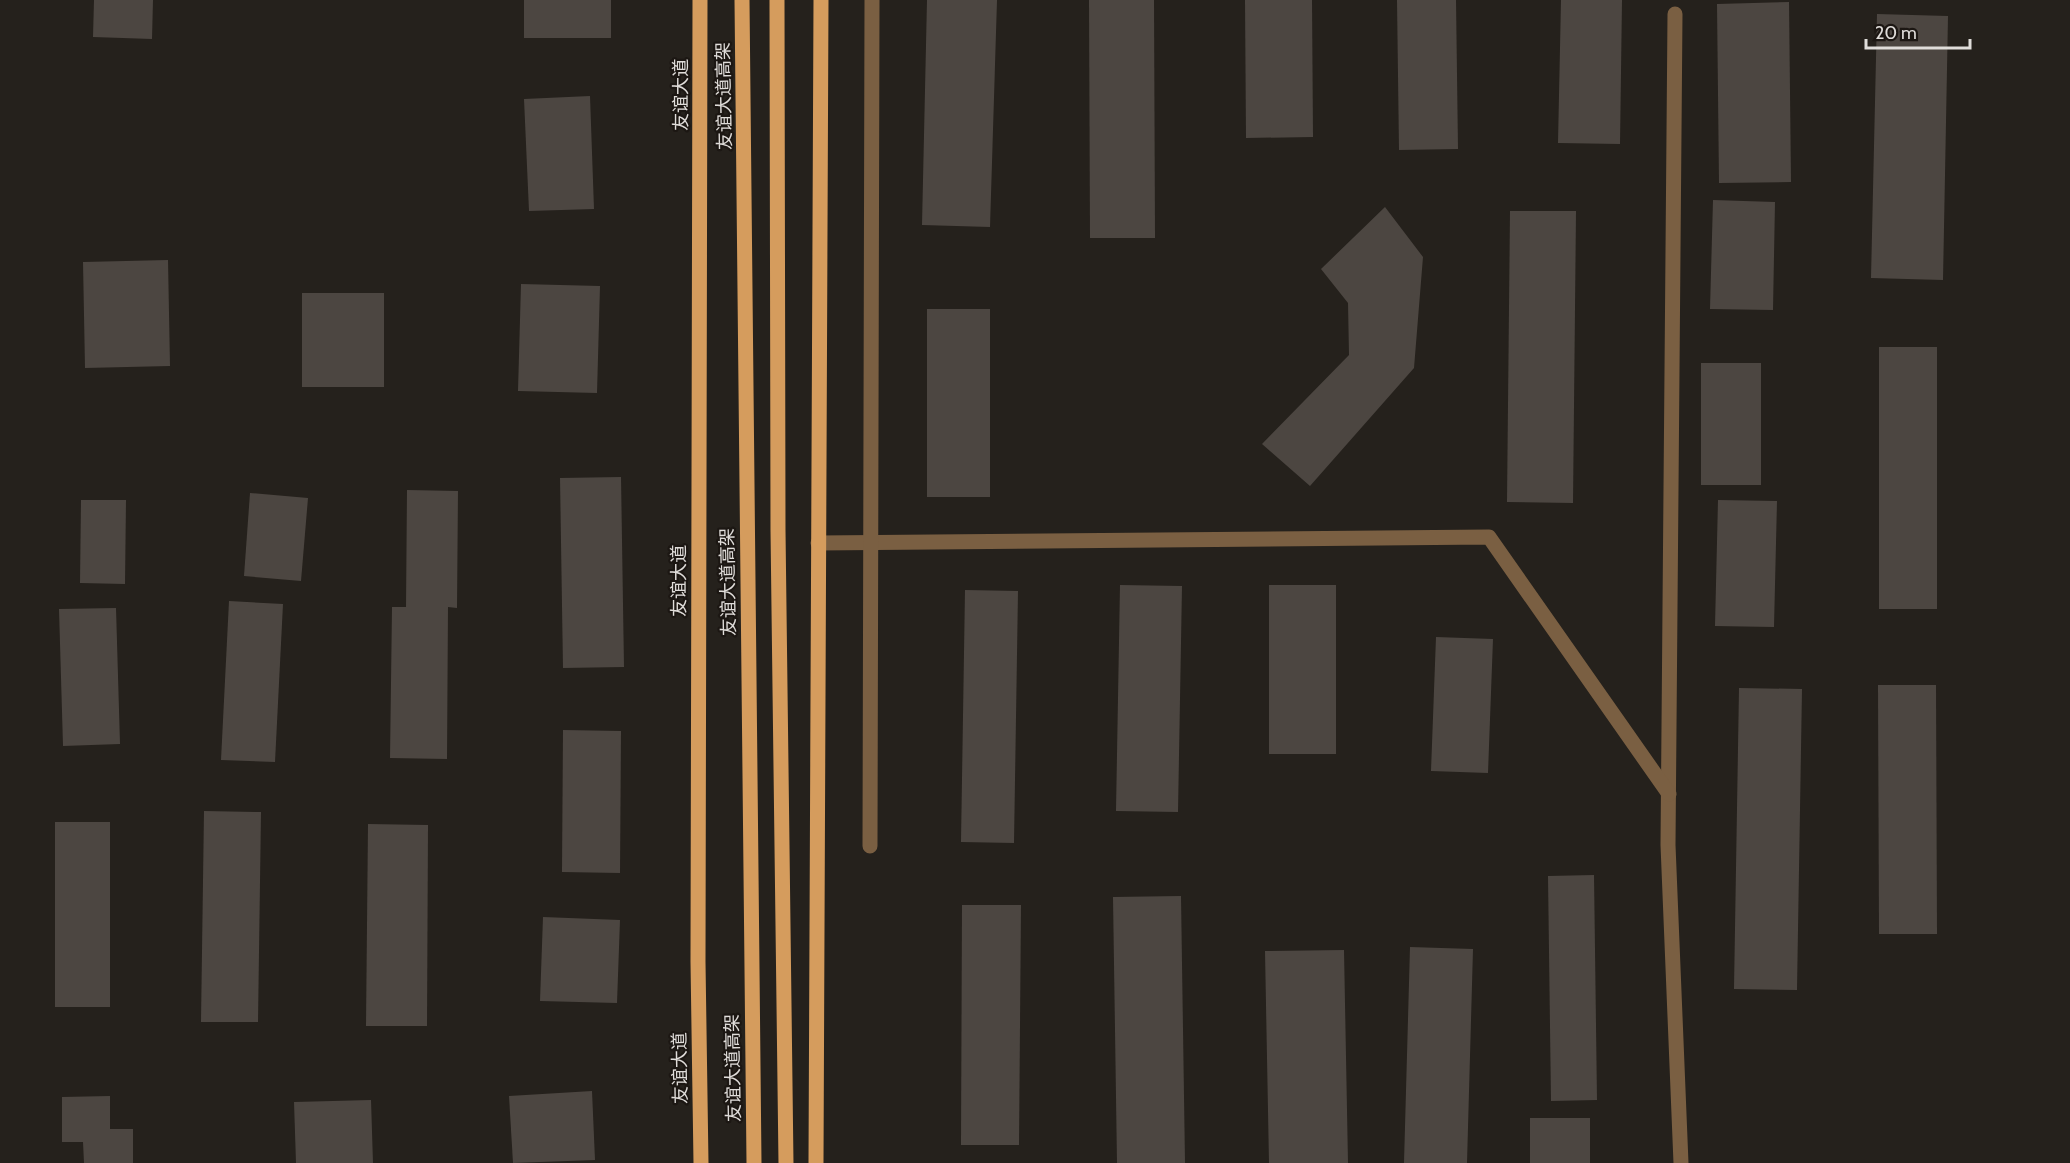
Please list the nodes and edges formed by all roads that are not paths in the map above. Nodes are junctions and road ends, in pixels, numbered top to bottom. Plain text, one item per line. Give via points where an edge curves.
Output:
1 (700, 0) edge
2 (742, 0) edge
3 (777, 0) edge
4 (821, 0) edge
5 (872, 0) edge
6 (1675, 14) dead end
7 (871, 542) junction
8 (818, 543) junction
9 (1669, 794) junction
10 (870, 846) dead end
11 (701, 1163) edge
12 (754, 1163) edge
13 (786, 1163) edge
14 (816, 1163) edge
15 (1681, 1163) edge

1 - 11 main road, 友谊大道
2 - 12 main road, 友谊大道高架
3 - 13 main road via 778,518
4 - 8 main road
5 - 7 lane
6 - 9 lane
7 - 8 lane
7 - 9 lane via 1489,537
7 - 10 lane
8 - 14 main road
9 - 15 lane

